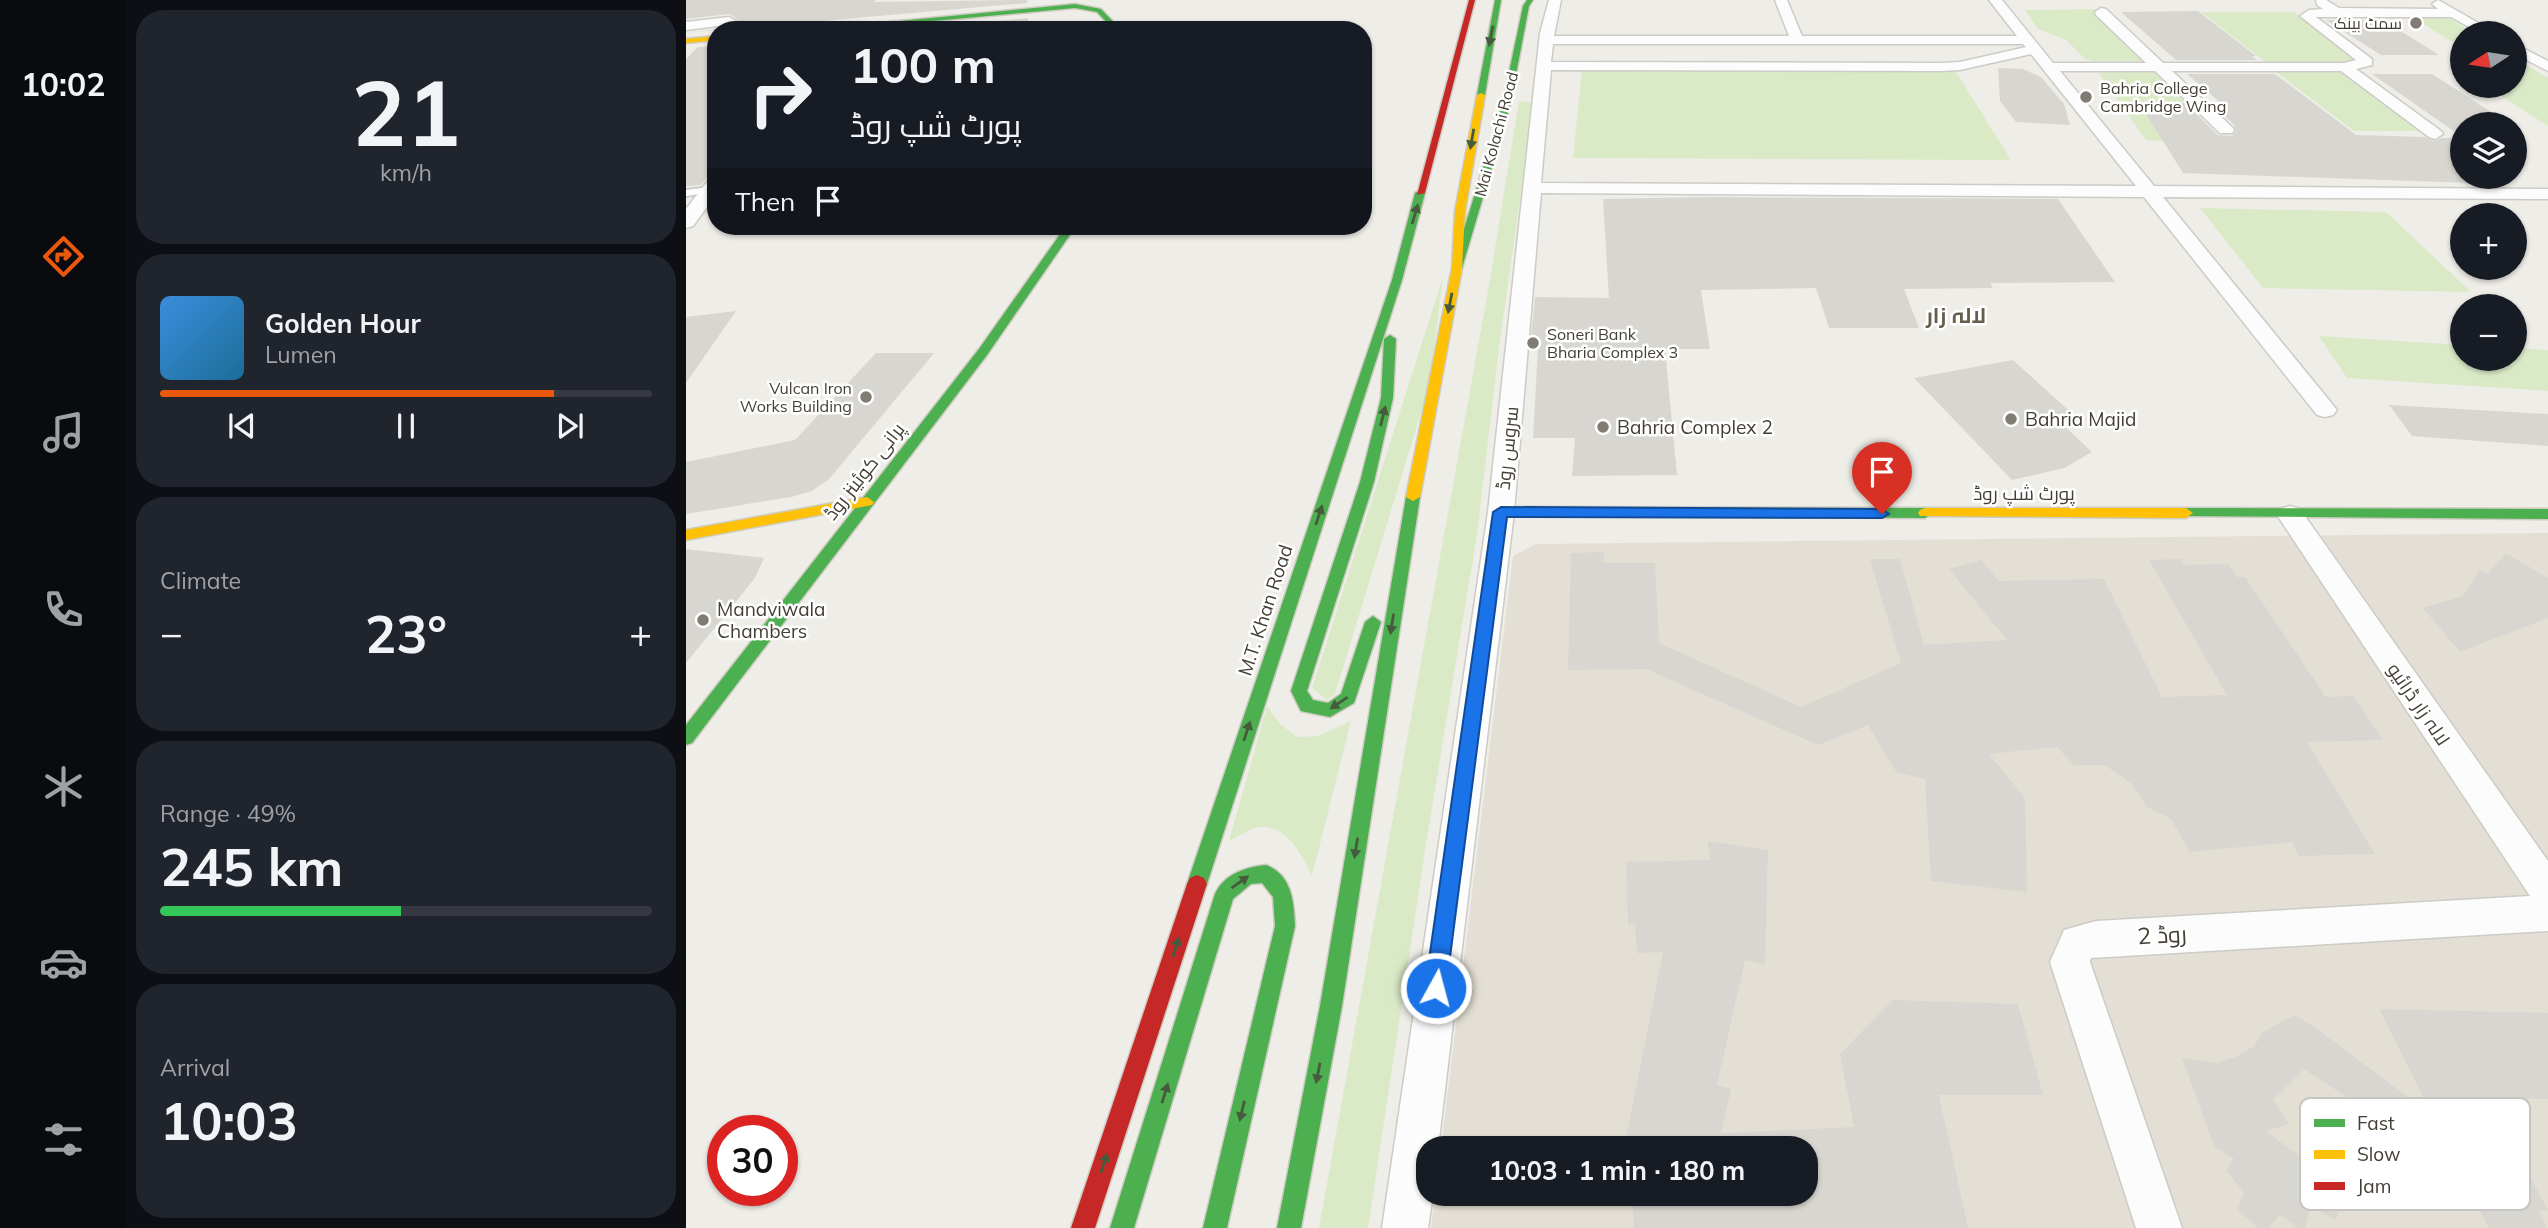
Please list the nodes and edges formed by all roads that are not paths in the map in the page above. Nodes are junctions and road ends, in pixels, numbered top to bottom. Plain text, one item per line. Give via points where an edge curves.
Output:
1 (1472, 0) edge
2 (1499, 0) edge
3 (1530, 0) edge
4 (1555, 0) edge
5 (1781, 0) edge
6 (1995, 0) edge
7 (2318, 0) edge
8 (2432, 0) edge
9 (1083, 5) edge
10 (738, 8) dead end
11 (2101, 12) dead end
12 (2336, 12) junction
13 (2454, 13) junction
14 (728, 21) edge
15 (908, 21) edge
16 (1109, 21) edge
17 (2468, 21) edge
18 (686, 26) edge
19 (707, 31) edge
20 (707, 36) edge
21 (1797, 40) junction
22 (686, 41) edge
23 (2031, 45) junction
24 (2527, 55) edge
25 (1544, 66) junction
26 (2049, 67) junction
27 (2161, 67) junction
28 (2344, 67) junction
29 (2548, 67) edge
30 (1510, 92) junction
31 (2226, 130) dead end
32 (2435, 134) dead end
33 (707, 188) edge
34 (1533, 188) junction
35 (686, 193) edge
36 (2150, 193) junction
37 (707, 194) edge
38 (2548, 194) edge
39 (686, 222) edge
40 (1065, 235) edge
41 (1457, 268) junction
42 (1391, 295) junction
43 (2325, 410) dead end
44 (867, 502) junction
45 (1412, 503) junction
46 (1501, 512) junction
47 (2548, 513) edge
48 (2290, 515) junction
49 (686, 535) edge
50 (686, 738) edge
51 (2548, 892) edge
52 (2548, 913) edge
53 (1083, 1228) edge
54 (1122, 1228) edge
55 (1215, 1228) edge
56 (1289, 1228) edge
57 (1405, 1228) edge
58 (2160, 1228) edge

42 -> 1 main road, M.T. Khan Road
2 -> 41 main road via 1460,211
3 - 30 main road, Mai Kolachi Road
4 - 25 street, سروس روڈ
5 - 21 street
6 - 23 street
7 - 12 street
8 - 13 street
9 - 15 main road
9 - 16 main road via 1099,10
10 - 14 street
11 - 27 street
12 - 13 street
12 - 28 street via 2307,16 2367,62
13 - 17 street
18 - 19 street
20 - 22 main road
21 - 23 street
21 - 25 street
23 - 25 street via 1983,61 1941,67
23 - 26 street
24 - 29 street
25 - 30 street
25 - 34 street, سروس روڈ
26 - 27 street
26 - 36 street
27 - 28 street
27 - 31 street
28 - 32 street
30 - 41 main road, Mai Kolachi Road
33 - 35 lane
34 - 36 street
34 - 46 street, سروس روڈ
36 - 38 street
36 - 43 street
37 - 39 street
40 - 44 main road, پرانی کوئینز روڈ via 983,352
41 -> 45 main road
45 -> 42 main road via 1348,698 1329,710 1307,706 1299,691 1367,482 1387,398
53 -> 42 main road, M.T. Khan Road
44 - 49 main road
44 - 50 main road, پرانی کوئینز روڈ
45 -> 56 main road via 1331,1006
46 - 48 main road, پورٹ شپ روڈ
46 - 57 street, سروس روڈ
47 - 48 main road, پورٹ شپ روڈ
48 - 51 street, لالہ زار ڈرائیو
52 - 58 street, روڈ 2 via 2078,943 2070,962
54 -> 55 main road via 1225,894 1247,876 1266,874 1283,894 1285,926

